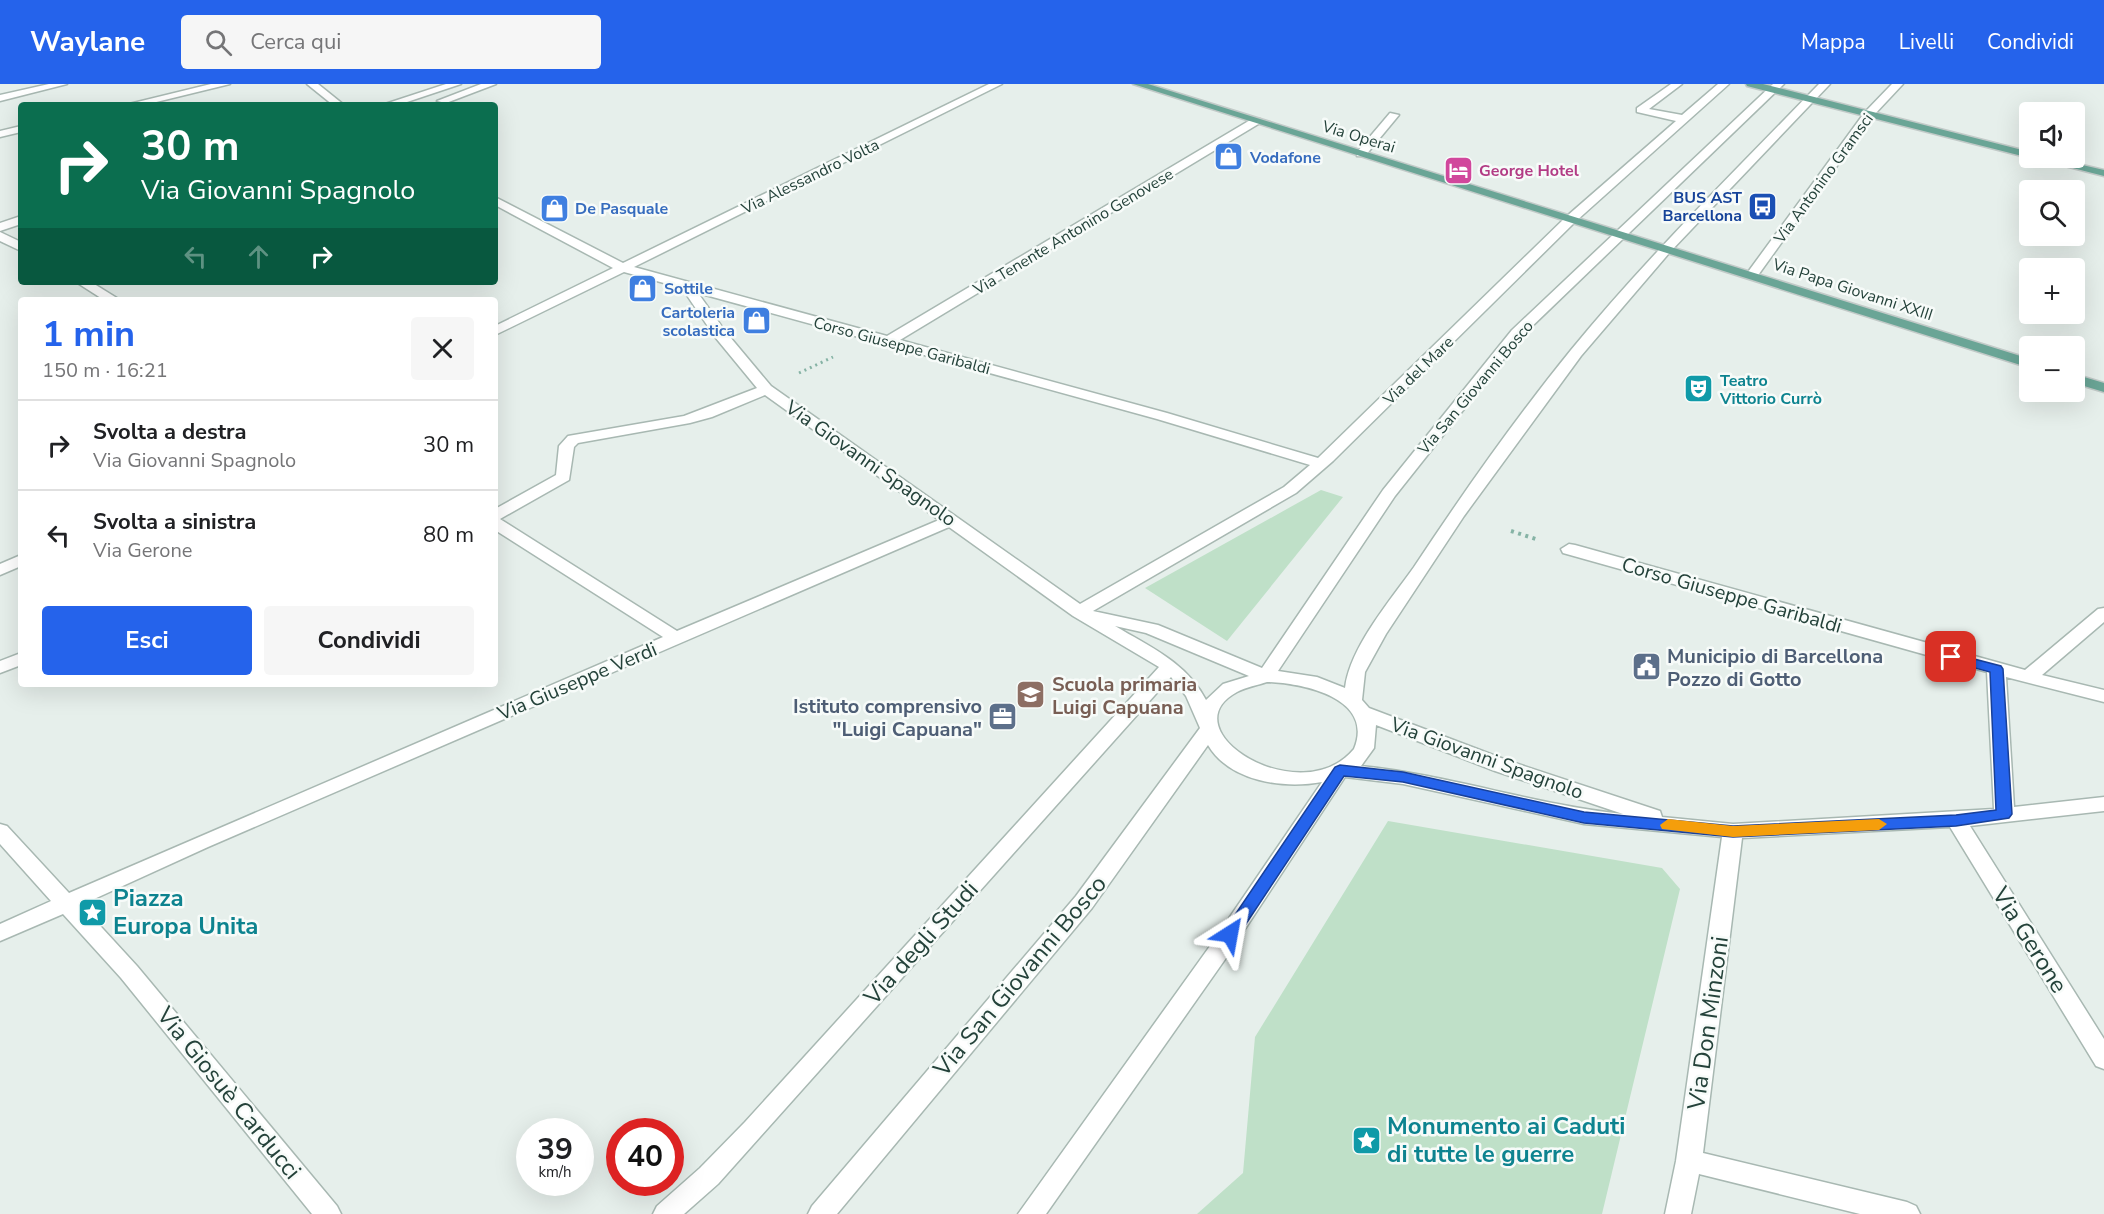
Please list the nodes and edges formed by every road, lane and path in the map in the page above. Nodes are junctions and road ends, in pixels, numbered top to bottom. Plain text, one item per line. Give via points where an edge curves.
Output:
1 (62, 84) edge
2 (225, 84) edge
3 (312, 84) edge
4 (323, 84) edge
5 (456, 84) edge
6 (491, 84) edge
7 (998, 84) edge
8 (1138, 84) edge
9 (1677, 84) edge
10 (1724, 84) edge
11 (1751, 84) edge
12 (1825, 84) edge
13 (1898, 84) edge
14 (1776, 87) edge
15 (0, 98) edge
16 (1810, 99) junction
17 (144, 102) edge
18 (335, 102) edge
19 (345, 102) edge
20 (397, 102) edge
21 (438, 102) edge
22 (1869, 114) junction
23 (1394, 115) dead end
24 (1684, 119) junction
25 (1256, 121) junction
26 (18, 130) edge
27 (0, 134) edge
28 (2019, 152) edge
29 (1361, 154) junction
30 (2083, 168) edge
31 (2104, 173) edge
32 (498, 202) edge
33 (1571, 219) junction
34 (18, 221) edge
35 (0, 227) edge
36 (1618, 234) junction
37 (0, 236) edge
38 (18, 246) edge
39 (1666, 249) junction
40 (622, 268) junction
41 (1752, 275) junction
42 (87, 285) edge
43 (688, 288) junction
44 (108, 297) edge
45 (498, 330) edge
46 (882, 339) junction
47 (2019, 360) edge
48 (2085, 382) edge
49 (2104, 388) edge
50 (765, 389) junction
51 (1321, 464) junction
52 (498, 514) edge
53 (952, 520) junction
54 (498, 525) edge
55 (1569, 549) dead end
56 (18, 561) edge
57 (0, 570) edge
58 (1079, 612) junction
59 (2104, 614) edge
60 (676, 638) junction
61 (18, 660) edge
62 (1170, 666) junction
63 (0, 667) edge
64 (1996, 669) junction
65 (1266, 676) junction
66 (2028, 677) junction
67 (2104, 696) edge
68 (1356, 707) junction
69 (1208, 726) junction
70 (1340, 770) junction
71 (2104, 804) edge
72 (2004, 814) junction
73 (1956, 820) junction
74 (1683, 826) junction
75 (1733, 831) junction
76 (3, 835) edge
77 (66, 904) junction
78 (0, 933) edge
79 (2104, 1059) edge
80 (1689, 1161) junction
81 (328, 1214) edge
82 (666, 1214) edge
83 (820, 1214) edge
84 (1031, 1214) edge
85 (1678, 1214) edge
86 (1907, 1214) edge

1 - 15 street
2 - 17 street
3 - 18 street
4 - 19 street
5 - 20 street
6 - 21 street
7 - 40 street, Via Alessandro Volta
8 - 25 main road, Via Operai
9 - 24 street via 1641,110
10 - 24 street, Via del Mare
11 - 14 main road
12 - 16 street
13 - 22 street, Via Antonino Gramsci
14 - 16 main road
14 - 36 street, Via San Giovanni Bosco
16 - 22 main road
16 - 39 street
22 - 28 main road
22 - 41 street, Via Antonino Gramsci
23 - 29 street
24 - 33 street, Via del Mare
25 - 29 main road, Via Operai
25 - 46 street, Via Tenente Antonino Genovese
26 - 27 street
29 - 33 main road, Via Operai
30 - 31 main road
32 - 40 street, Corso Giuseppe Garibaldi
33 - 36 main road, Via Operai
33 - 51 street, Via del Mare
34 - 35 street
36 - 39 main road, Via Papa Giovanni XXIII
36 - 65 street, Via San Giovanni Bosco via 1517,333 1389,493
37 - 38 street
39 - 41 main road, Via Papa Giovanni XXIII
39 - 68 street via 1576,353 1457,514 1356,672
40 - 43 street, Corso Giuseppe Garibaldi
40 - 45 street, Via Alessandro Volta
41 - 47 main road, Via Papa Giovanni XXIII
42 - 44 street
43 - 46 street, Corso Giuseppe Garibaldi
43 - 50 street, Via Giovanni Spagnolo
46 - 50 path
46 - 51 street, Corso Giuseppe Garibaldi
48 - 49 main road
50 - 52 street via 685,420 573,439 567,446 564,477
50 - 53 street, Via Giovanni Spagnolo
51 - 58 street, Via del Mare via 1290,490
53 - 58 street, Via Giovanni Spagnolo
53 - 60 street, Via Giuseppe Verdi
54 - 60 street
55 - 64 street, Corso Giuseppe Garibaldi
56 - 57 street
58 - 62 street, Via Giovanni Spagnolo
58 - 65 street, Via Giovanni Spagnolo via 1152,629
59 - 66 street
60 - 77 street, Via Giuseppe Verdi
61 - 63 street
62 - 69 street, Via Giovanni Spagnolo via 1184,679
62 - 82 street, Via degli Studi via 754,1129
64 - 66 street, Corso Giuseppe Garibaldi
64 - 72 street
65 - 68 street via 1313,681 1342,694
65 - 69 street via 1227,689 1212,704
66 - 67 street, Corso Giuseppe Garibaldi
68 - 70 street via 1365,723 1365,744 1352,763
68 - 74 street, Via Giovanni Spagnolo via 1502,766
69 - 70 street via 1218,748 1247,769 1286,779 1313,778
69 - 83 street, Via San Giovanni Bosco via 1084,902
70 - 74 street, Via Giovanni Spagnolo via 1403,777 1584,817
70 - 84 street via 1218,952
71 - 72 street, Via Giovanni Spagnolo
72 - 73 street, Via Giovanni Spagnolo
73 - 75 street, Via Giovanni Spagnolo
73 - 79 street, Via Gerone
74 - 75 street, Via Giovanni Spagnolo
75 - 80 street, Via Don Minzoni
76 - 77 street
77 - 78 street
77 - 81 street, Via Giosuè Carducci via 129,972
80 - 85 street, Via Don Minzoni
80 - 86 street

